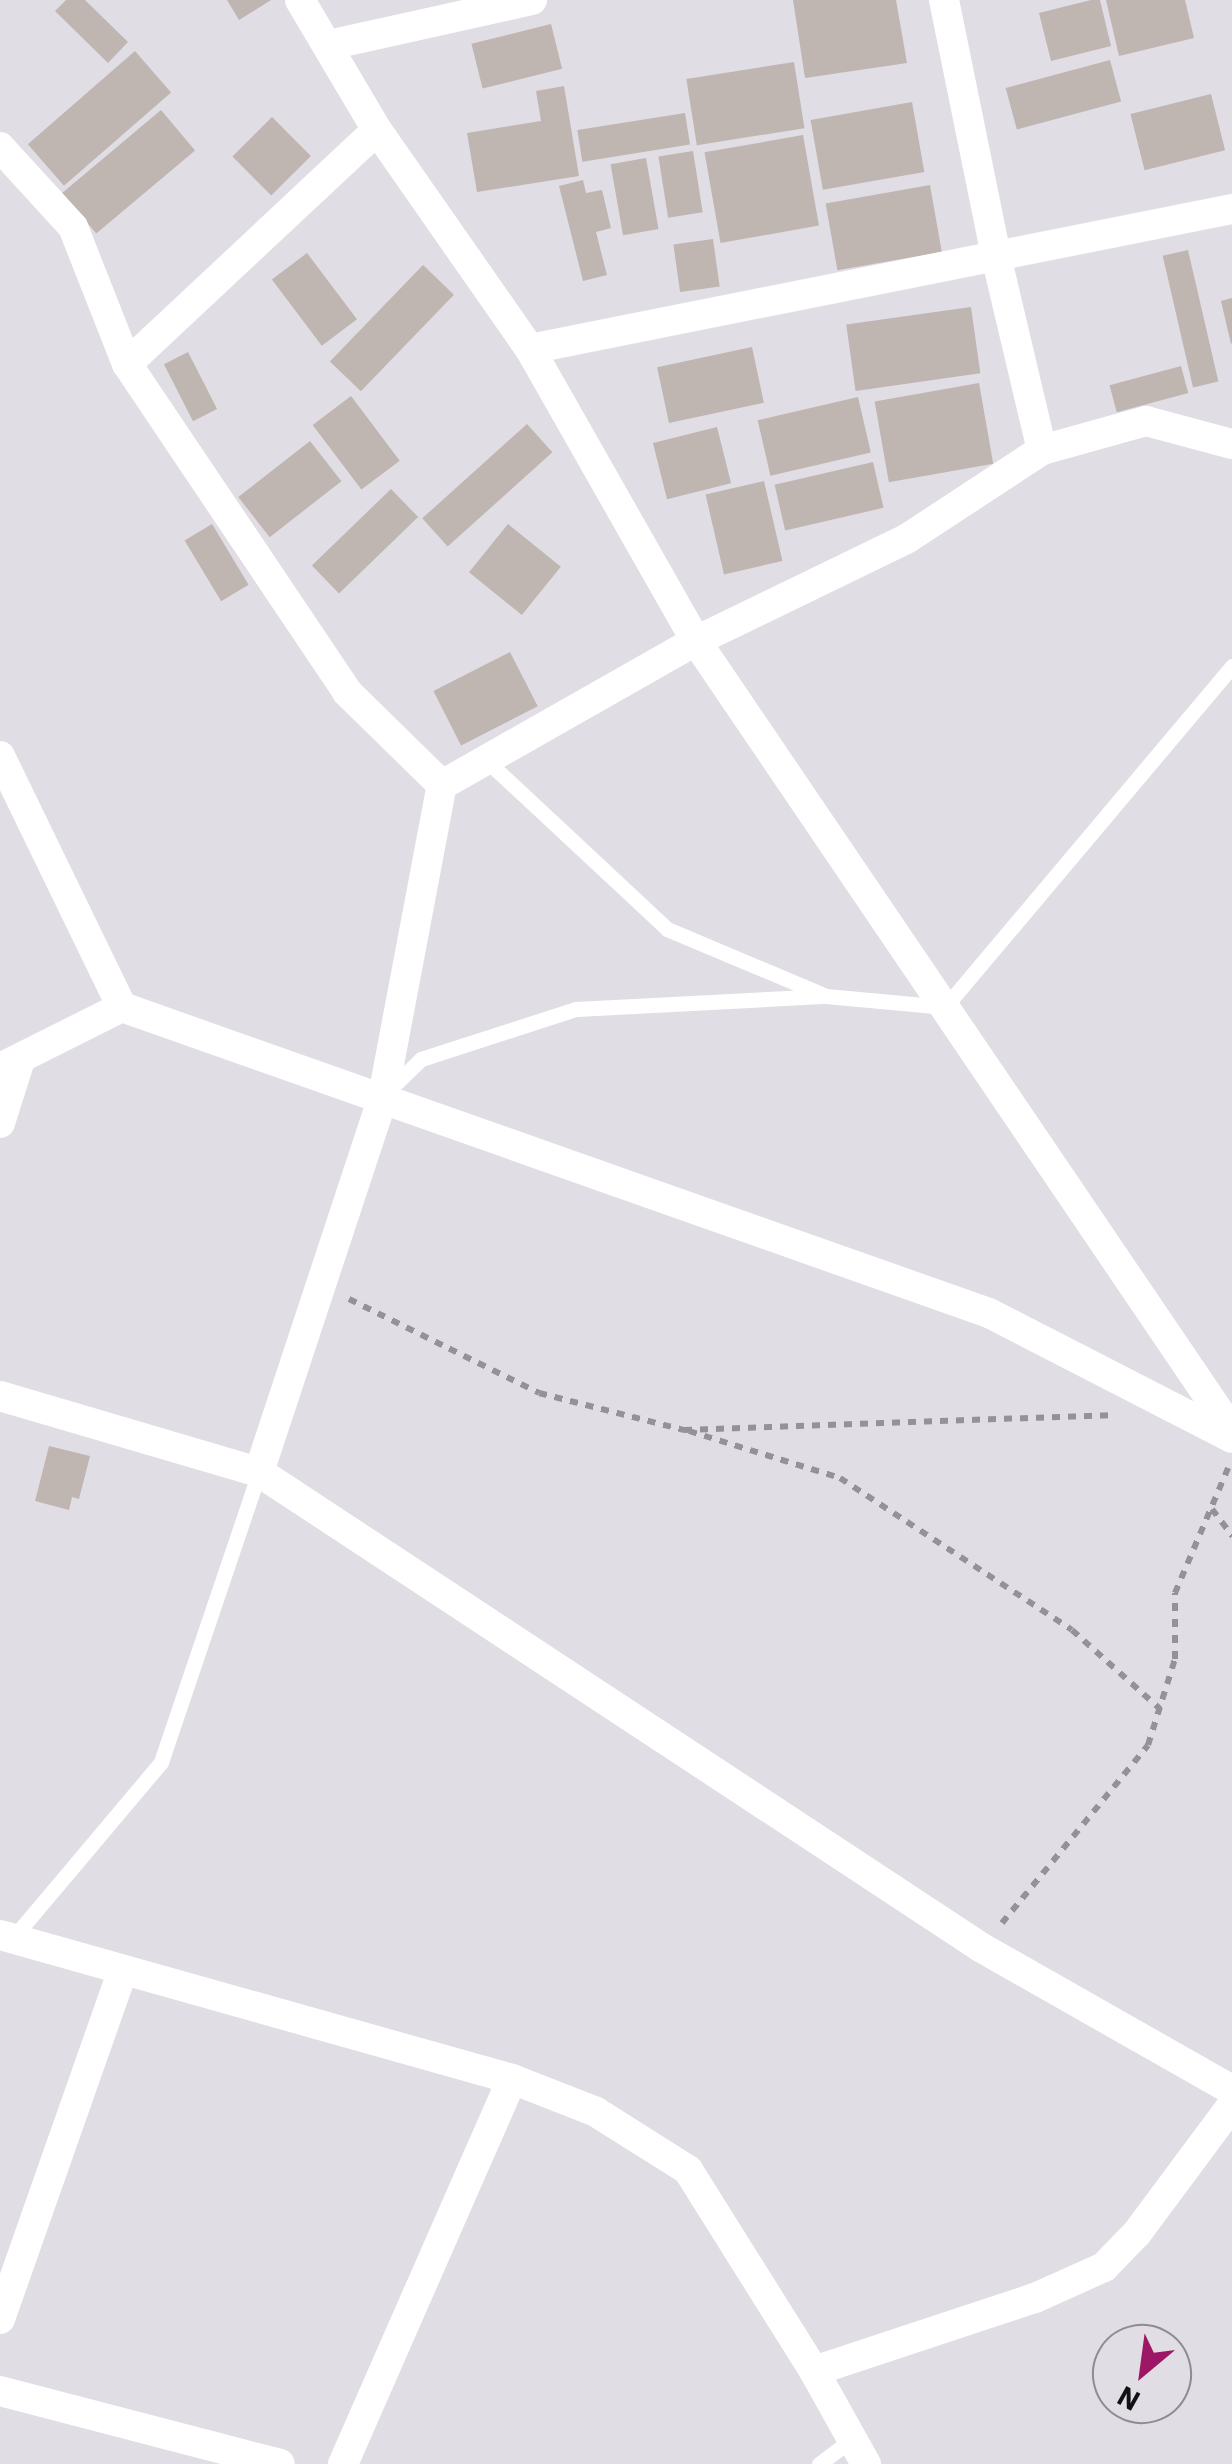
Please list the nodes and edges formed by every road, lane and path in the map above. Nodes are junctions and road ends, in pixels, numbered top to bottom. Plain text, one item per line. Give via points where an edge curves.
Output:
1 (300, 0) edge
2 (532, 0) edge
3 (944, 0) edge
4 (329, 46) junction
5 (377, 130) junction
6 (0, 147) edge
7 (1232, 209) edge
8 (996, 256) junction
9 (530, 350) junction
10 (126, 364) junction
11 (1232, 444) edge
12 (1042, 450) junction
13 (696, 642) junction
14 (1232, 666) edge
15 (0, 756) edge
16 (486, 760) junction
17 (442, 785) junction
18 (826, 996) junction
19 (122, 1007) junction
20 (945, 1007) junction
21 (10, 1064) edge
22 (383, 1096) junction
23 (0, 1124) edge
24 (321, 1286) junction
25 (0, 1396) edge
26 (1122, 1414) dead end
27 (684, 1430) junction
28 (1232, 1435) edge
29 (1232, 1458) edge
30 (260, 1472) junction
31 (1211, 1508) junction
32 (1232, 1536) edge
33 (1160, 1709) junction
34 (7, 1937) edge
35 (982, 1948) junction
36 (123, 1970) junction
37 (512, 2079) junction
38 (1232, 2090) edge
39 (1232, 2105) edge
40 (0, 2319) edge
41 (814, 2371) junction
42 (0, 2391) edge
43 (859, 2451) edge
44 (280, 2464) edge
45 (343, 2464) edge
46 (818, 2464) edge

1 - 4 street
2 - 4 street
3 - 8 street
4 - 5 street
5 - 9 street
5 - 10 street
6 - 10 street via 72,228
7 - 8 street
8 - 9 street
8 - 12 street
9 - 13 street
10 - 17 street via 347,692
11 - 12 street via 1146,421
12 - 13 street via 908,538
13 - 16 street
13 - 20 street
14 - 20 lane
15 - 19 street
16 - 17 street
16 - 18 lane via 666,929
17 - 22 street
18 - 20 lane
18 - 22 lane via 576,1009 421,1059
19 - 21 street
19 - 22 street
20 - 28 street
21 - 23 street
22 - 24 street
22 - 28 street via 989,1313
24 - 27 path via 539,1392
24 - 30 street
25 - 30 street
26 - 27 path
27 - 33 path via 840,1478 1072,1630
29 - 31 path
30 - 34 lane via 161,1762
30 - 35 street
31 - 32 path
31 - 33 path via 1175,1593 1175,1660
33 - 35 path via 1148,1745
34 - 36 street
35 - 38 street
36 - 37 street
36 - 40 street
37 - 41 street via 596,2112 688,2170
37 - 45 street
39 - 41 street via 1137,2234 1104,2267 1035,2298
41 - 43 street
42 - 44 street
43 - 46 lane

